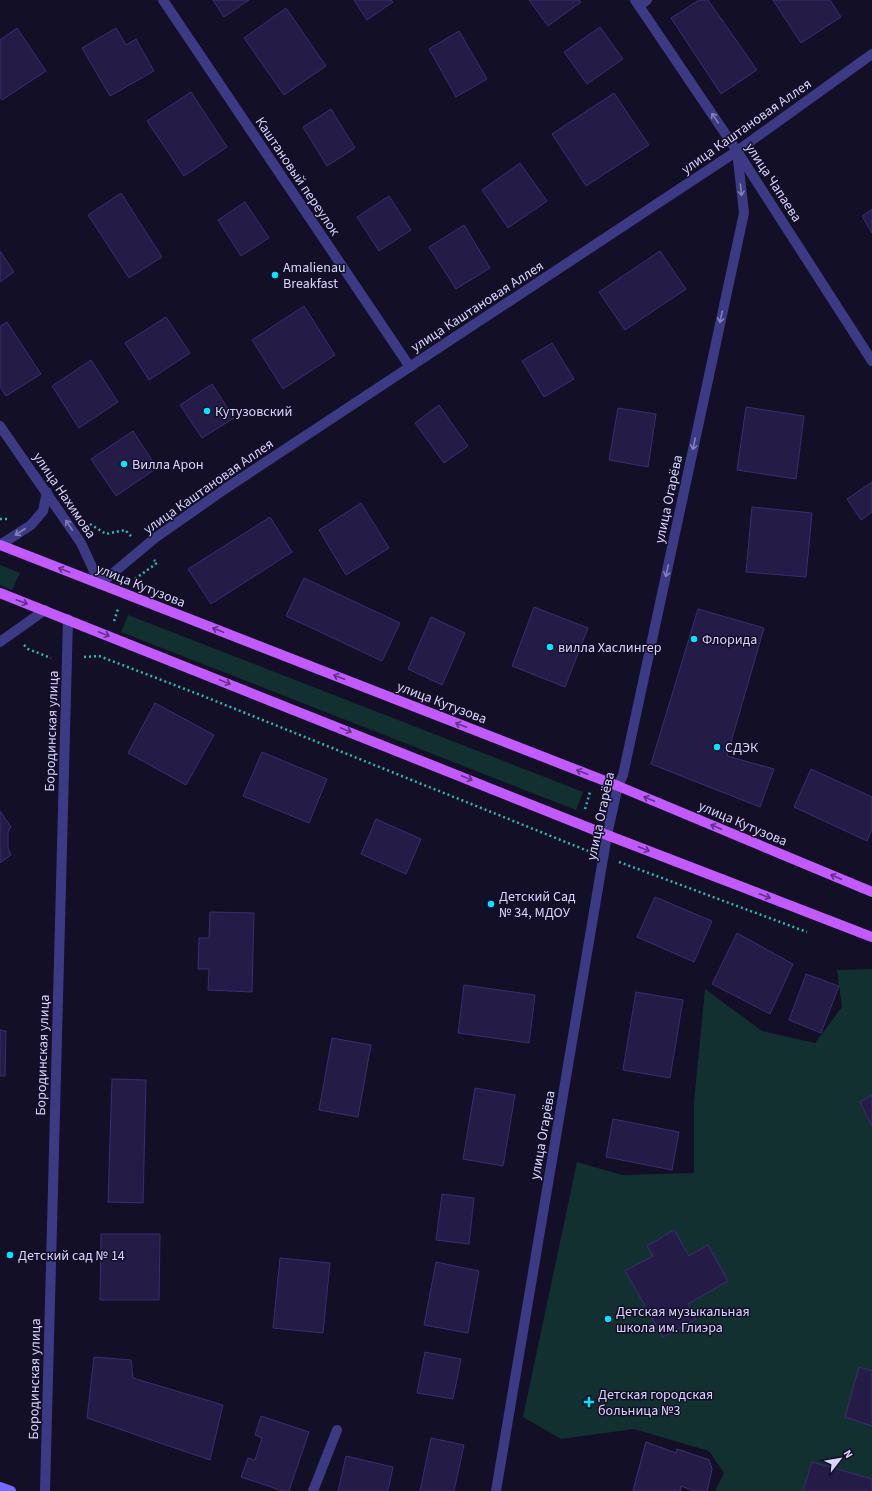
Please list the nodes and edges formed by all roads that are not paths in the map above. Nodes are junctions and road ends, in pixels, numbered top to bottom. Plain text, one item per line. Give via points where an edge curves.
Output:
1 (163, 0) edge
2 (640, 2) edge
3 (872, 54) edge
4 (737, 151) junction
5 (872, 361) edge
6 (410, 367) junction
7 (0, 426) edge
8 (47, 492) junction
9 (0, 545) edge
10 (100, 584) junction
11 (0, 593) edge
12 (45, 610) junction
13 (68, 619) junction
14 (0, 642) edge
15 (618, 786) junction
16 (607, 834) junction
17 (872, 892) edge
18 (872, 937) edge
19 (337, 1430) dead end
20 (0, 1487) edge
21 (11, 1491) edge
22 (45, 1491) edge
23 (313, 1491) edge
24 (496, 1491) edge

1 - 6 street, Каштановый переулок
4 -> 2 street, улица Чапаева
3 - 4 street, улица Каштановая Аллея
4 - 5 street, улица Чапаева
4 - 6 street, улица Каштановая Аллея
4 -> 15 street, улица Огарёва via 744,213 623,776
6 - 10 street, улица Каштановая Аллея via 155,538
7 - 8 street, улица Нахимова
8 -> 9 street via 43,511 31,525
10 -> 8 street, улица Нахимова via 81,543
10 -> 9 main road, улица Кутузова
15 -> 10 main road, улица Кутузова
11 -> 12 main road
12 - 13 main road
12 - 14 street
13 -> 16 main road
13 - 22 street, Бородинская улица
15 - 16 street, улица Огарёва
17 -> 15 main road, улица Кутузова
16 -> 18 main road
16 - 24 street, улица Огарёва
19 - 23 street
20 - 21 main road

